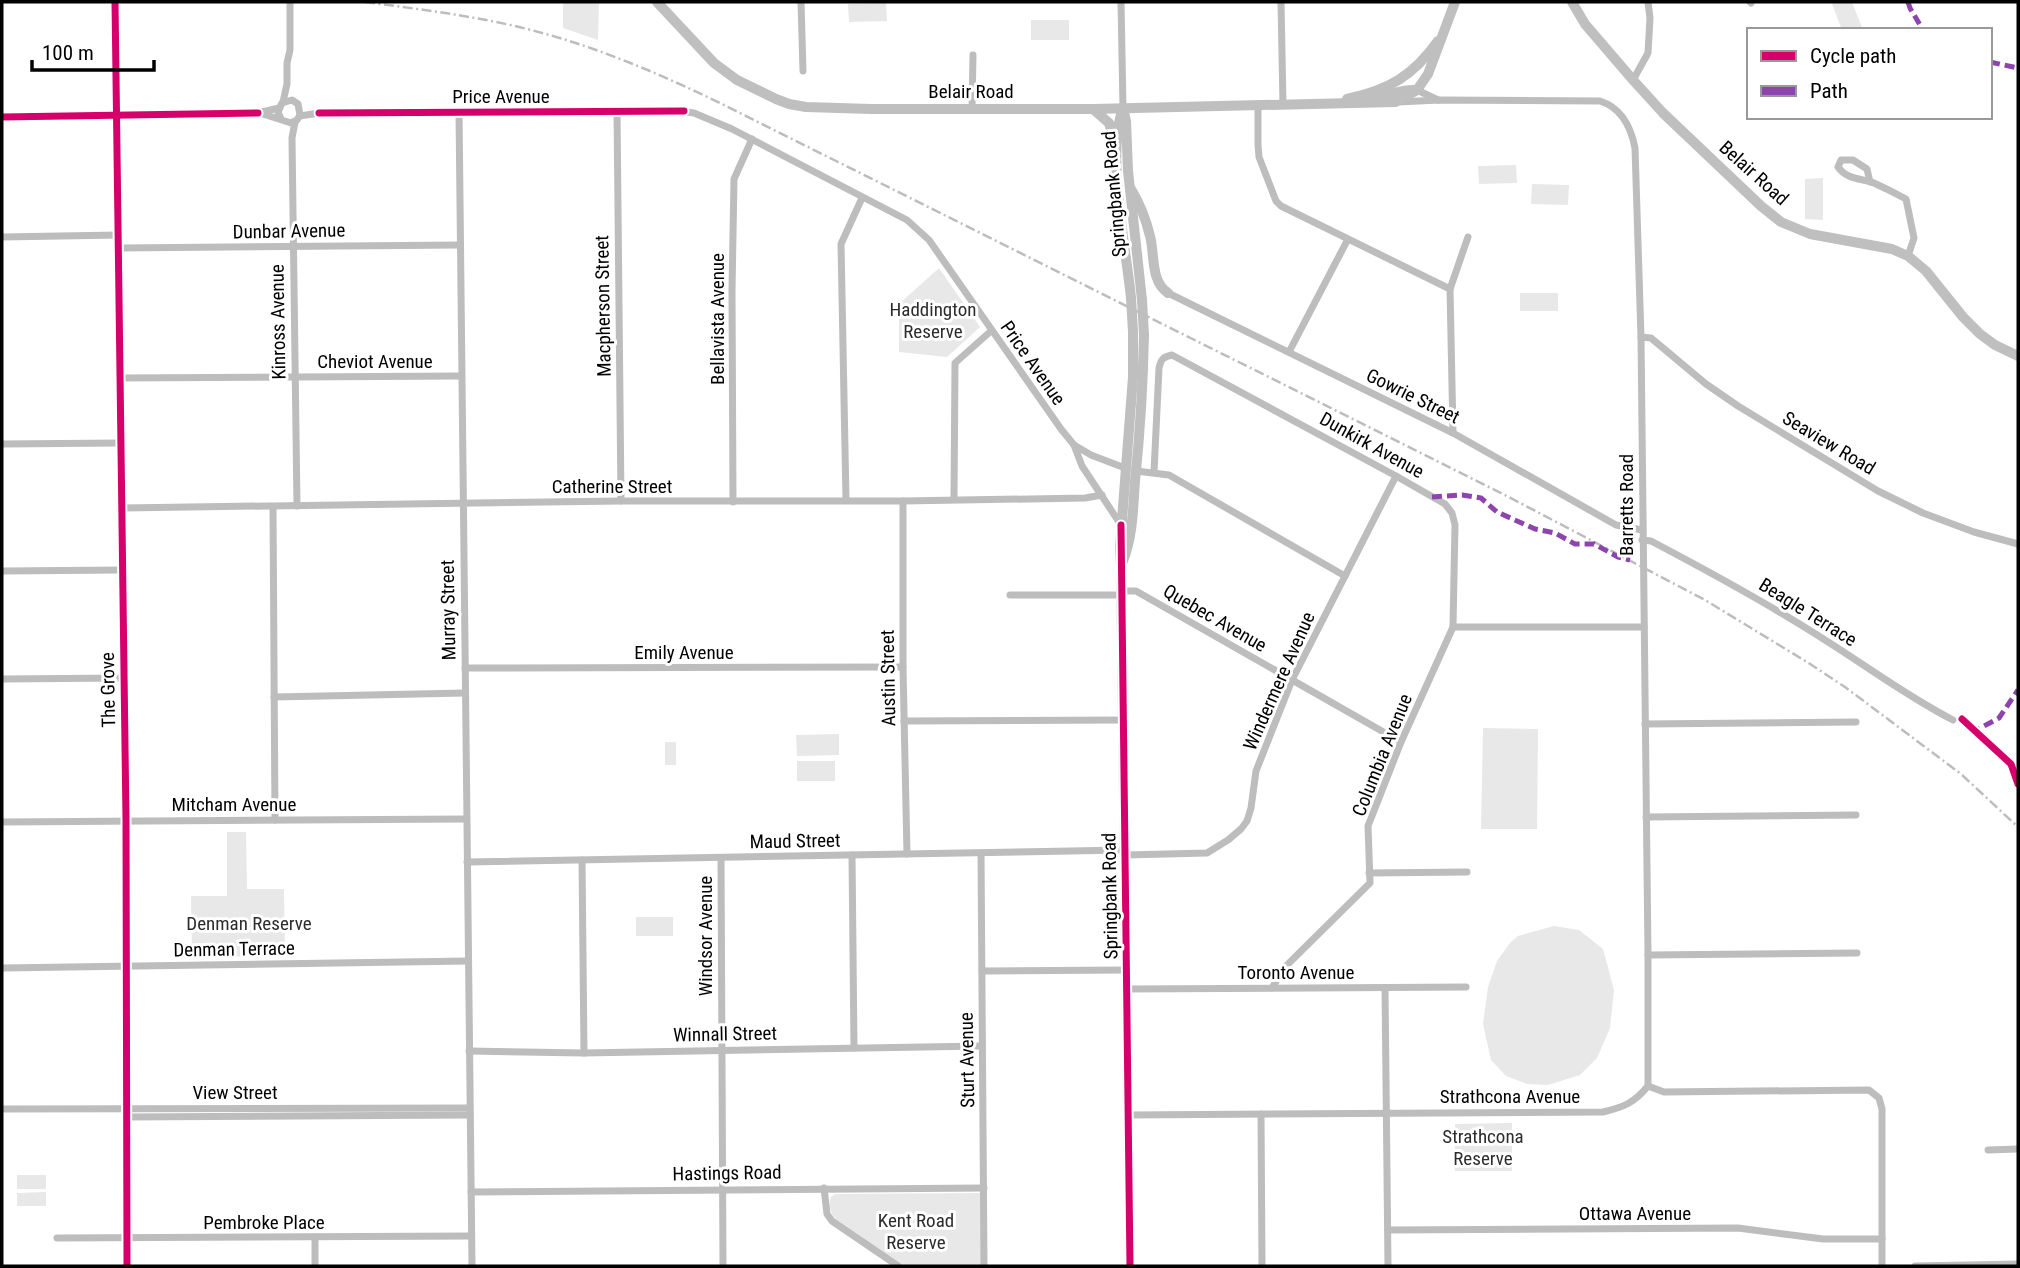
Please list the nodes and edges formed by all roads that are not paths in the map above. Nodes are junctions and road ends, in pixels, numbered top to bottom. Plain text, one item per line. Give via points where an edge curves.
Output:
1 (115, 2) edge
2 (657, 2) edge
3 (801, 2) edge
4 (1121, 2) edge
5 (1281, 2) edge
6 (1455, 2) edge
7 (1572, 2) edge
8 (1648, 2) edge
9 (290, 3) edge
10 (1444, 32) junction
11 (973, 55) dead end
12 (803, 71) dead end
13 (1633, 80) junction
14 (287, 85) junction
15 (1417, 90) junction
16 (1361, 96) junction
17 (1439, 100) junction
18 (1395, 102) junction
19 (1323, 104) junction
20 (281, 105) junction
21 (1283, 105) junction
22 (1258, 106) junction
23 (1123, 108) junction
24 (972, 109) junction
25 (1093, 109) junction
26 (617, 111) junction
27 (459, 112) junction
28 (258, 113) junction
29 (117, 114) junction
30 (293, 115) junction
31 (2, 117) edge
32 (752, 139) junction
33 (1116, 150) junction
34 (1870, 182) dead end
35 (1129, 186) junction
36 (862, 198) junction
37 (118, 235) junction
38 (2, 237) edge
39 (1468, 237) dead end
40 (1348, 239) junction
41 (460, 245) junction
42 (293, 247) junction
43 (119, 248) junction
44 (1908, 257) junction
45 (1154, 263) junction
46 (1140, 276) junction
47 (1450, 289) junction
48 (1168, 293) joint
49 (1137, 299) junction
50 (991, 331) junction
51 (1641, 337) junction
52 (1289, 352) junction
53 (2018, 356) edge
54 (461, 376) junction
55 (295, 377) junction
56 (120, 378) junction
57 (1453, 433) junction
58 (121, 443) junction
59 (2, 444) edge
60 (1074, 445) junction
61 (1125, 468) junction
62 (1136, 471) junction
63 (1154, 472) junction
64 (1396, 476) junction
65 (1101, 495) junction
66 (954, 499) junction
67 (846, 500) junction
68 (621, 501) junction
69 (904, 501) junction
70 (733, 502) junction
71 (463, 503) junction
72 (297, 506) junction
73 (272, 507) junction
74 (122, 508) junction
75 (1121, 525) junction
76 (1642, 530) junction
77 (1642, 540) junction
78 (2018, 544) edge
79 (1121, 565) junction
80 (122, 570) junction
81 (2, 571) edge
82 (1346, 576) junction
83 (1122, 593) junction
84 (1010, 595) dead end
85 (1453, 627) junction
86 (1644, 627) junction
87 (903, 667) junction
88 (464, 668) junction
89 (124, 678) junction
90 (2, 679) edge
91 (1293, 680) junction
92 (465, 693) junction
93 (274, 697) junction
94 (1123, 720) junction
95 (1953, 720) dead end
96 (904, 721) junction
97 (1856, 722) dead end
98 (1645, 724) junction
99 (1401, 742) junction
100 (1856, 815) dead end
101 (1646, 817) junction
102 (466, 819) junction
103 (126, 820) junction
104 (275, 820) junction
105 (2, 822) edge
106 (981, 853) junction
107 (1125, 853) junction
108 (907, 854) junction
109 (852, 855) junction
110 (721, 858) junction
111 (582, 860) junction
112 (467, 862) junction
113 (1467, 872) dead end
114 (1369, 873) junction
115 (1857, 953) dead end
116 (1648, 955) junction
117 (468, 961) junction
118 (127, 966) junction
119 (2, 968) edge
120 (1126, 970) junction
121 (982, 971) junction
122 (1466, 987) dead end
123 (1272, 988) junction
124 (1385, 988) junction
125 (1126, 989) junction
126 (982, 1046) junction
127 (854, 1048) junction
128 (721, 1050) junction
129 (469, 1051) junction
130 (584, 1053) junction
131 (1648, 1086) junction
132 (2, 1109) edge
133 (469, 1111) junction
134 (1387, 1112) junction
135 (127, 1113) junction
136 (1261, 1114) junction
137 (1128, 1115) junction
138 (2018, 1149) edge
139 (1988, 1150) dead end
140 (824, 1188) junction
141 (984, 1188) junction
142 (722, 1189) junction
143 (471, 1192) junction
144 (1388, 1230) junction
145 (471, 1236) junction
146 (315, 1237) junction
147 (57, 1238) dead end
148 (127, 1238) junction
149 (1882, 1239) junction
150 (2018, 1264) edge
151 (127, 1266) edge
152 (315, 1266) edge
153 (472, 1266) edge
154 (723, 1266) edge
155 (898, 1266) edge
156 (984, 1266) edge
157 (1130, 1266) edge
158 (1262, 1266) edge
159 (1388, 1266) edge
160 (1882, 1266) edge
161 (1915, 1266) edge

1 - 29 street, The Grove
2 - 24 main road, Belair Road via 714,64 789,104
3 - 12 street
4 - 23 street
5 - 21 street
6 - 10 main road, Belair Road
7 - 13 main road, Belair Road via 1584,24
8 - 13 street via 1648,53
9 - 14 street
10 - 15 main road, Belair Road
10 - 16 main road, Belair Road via 1412,71
11 - 24 street
13 - 44 main road, Belair Road via 1781,222 1810,234 1892,249
14 - 20 street
14 - 30 street
15 - 16 main road
15 - 17 street, Barretts Road
15 - 18 main road, Belair Road
16 - 19 main road, Belair Road
17 - 18 street, Barretts Road
17 - 51 street, Barretts Road via 1600,101 1619,111 1635,148
18 - 19 main road, Belair Road
19 - 21 main road, Belair Road
20 - 28 street, Price Avenue
20 - 30 street via 278,112
20 - 30 street, Price Avenue via 288,100
21 - 22 main road, Belair Road
22 - 23 main road, Belair Road
22 - 40 street via 1259,158 1276,201
23 - 25 main road, Belair Road
23 - 33 main road, Springbank Road
23 - 35 main road, Springbank Road
24 - 25 main road, Belair Road
25 - 33 main road via 1109,123
26 - 27 street, Price Avenue
26 - 32 street, Price Avenue via 694,113
26 - 68 street, Macpherson Street
27 - 30 street, Price Avenue
27 - 41 street, Murray Street
28 - 29 street, Price Avenue
28 - 30 street, Price Avenue
29 - 31 street, Price Avenue
29 - 37 street, The Grove
30 - 42 street, Kinross Avenue
32 - 36 street, Price Avenue
32 - 70 street, Bellavista Avenue via 734,179
33 - 49 main road, Springbank Road via 1122,219
34 - 44 street via 1906,199 1914,238
35 - 45 main road via 1141,207
35 - 46 main road, Springbank Road
36 - 50 street, Price Avenue via 920,230
36 - 67 street via 841,244
37 - 38 street
37 - 43 street, The Grove
39 - 47 street
40 - 47 street
40 - 52 street
41 - 42 street, Dunbar Avenue
41 - 54 street, Murray Street
42 - 43 street, Dunbar Avenue
42 - 55 street, Kinross Avenue
43 - 56 street, The Grove
44 - 53 main road, Belair Road via 1926,271 1980,334
45 - 46 main road
45 - 48 main road via 1158,283
46 - 49 main road, Springbank Road
47 - 57 street
48 - 52 street, Gowrie Street
49 - 61 main road, Springbank Road, bridge
49 - 62 main road, Springbank Road, bridge via 1144,335
50 - 60 street, Price Avenue
50 - 66 street via 955,363
51 - 76 street, Barretts Road
51 - 78 street, Seaview Road via 1651,338 1738,406 1878,491 1923,513
52 - 57 street, Gowrie Street
54 - 55 street, Cheviot Avenue
54 - 71 street, Murray Street
55 - 56 street, Cheviot Avenue
55 - 72 street, Kinross Avenue
56 - 58 street, The Grove
57 - 76 street, Gowrie Street via 1616,525
58 - 59 street
58 - 74 street, The Grove
60 - 61 street, Price Avenue
60 - 65 street, Price Avenue
61 - 62 main road
61 - 75 main road, Springbank Road
62 - 63 street
62 - 79 main road, Springbank Road via 1129,547
63 - 64 street, Dunkirk Avenue via 1158,368 1160,360 1172,355
63 - 82 street via 1169,475
64 - 82 street, Windermere Avenue
64 - 85 street, Dunkirk Avenue via 1445,504 1452,513
65 - 66 street, Catherine Street
65 - 75 street, Price Avenue
66 - 69 street, Catherine Street
67 - 69 street, Catherine Street
67 - 70 street, Catherine Street
68 - 70 street, Catherine Street
68 - 71 street, Catherine Street
69 - 87 street, Austin Street
71 - 72 street, Catherine Street
71 - 88 street, Murray Street
72 - 73 street, Catherine Street
73 - 74 street, Catherine Street
73 - 93 street
74 - 80 street, The Grove
75 - 79 main road, Springbank Road
76 - 77 street, Barretts Road
77 - 86 street, Barretts Road
77 - 95 street, Beagle Terrace via 1660,545 1775,608
79 - 83 main road, Springbank Road
80 - 81 street
80 - 89 street, The Grove
82 - 91 street, Windermere Avenue
83 - 84 street, Quebec Avenue
83 - 91 street, Quebec Avenue via 1136,591
83 - 94 main road, Springbank Road
85 - 86 street
85 - 99 street, Columbia Avenue
86 - 98 street, Barretts Road
87 - 88 street, Emily Avenue
87 - 96 street, Austin Street
88 - 92 street, Murray Street
89 - 90 street
89 - 103 street, The Grove
91 - 99 street, Quebec Avenue
91 - 107 street, Windermere Avenue via 1256,771 1251,808 1241,828 1207,853
92 - 93 street
92 - 102 street, Murray Street
93 - 104 street
94 - 96 street
94 - 107 main road, Springbank Road
96 - 108 street, Austin Street
97 - 98 street
98 - 101 street, Barretts Road
99 - 114 street, Columbia Avenue via 1368,826
100 - 101 street
101 - 116 street, Barretts Road
102 - 104 street, Mitcham Avenue
102 - 112 street, Murray Street
103 - 104 street, Mitcham Avenue
103 - 105 street, Mitcham Avenue
103 - 118 street, The Grove
106 - 107 street, Maud Street
106 - 108 street, Maud Street
106 - 121 street, Sturt Avenue
107 - 120 main road, Springbank Road
108 - 109 street, Maud Street
109 - 110 street, Maud Street
109 - 127 street
110 - 111 street, Maud Street
110 - 128 street, Windsor Avenue
111 - 112 street, Maud Street
111 - 130 street
112 - 117 street, Murray Street
113 - 114 street
114 - 123 street via 1370,883 1284,967
115 - 116 street
116 - 131 street, Barretts Road
117 - 118 street, Denman Terrace
117 - 129 street, Murray Street
118 - 119 street, Denman Terrace
118 - 135 street, The Grove
120 - 121 street
120 - 125 main road, Springbank Road
121 - 126 street, Sturt Avenue
122 - 124 street, Toronto Avenue
123 - 124 street, Toronto Avenue
123 - 125 street, Toronto Avenue
124 - 134 street
125 - 137 main road, Springbank Road
126 - 127 street, Winnall Street
126 - 141 street, Sturt Avenue
127 - 128 street, Winnall Street
128 - 130 street, Winnall Street
128 - 142 street, Windsor Avenue
129 - 130 street, Winnall Street
129 - 133 street, Murray Street
131 - 134 street, Strathcona Avenue via 1622,1108 1603,1112
131 - 149 street via 1664,1093 1868,1090 1879,1098 1882,1109
132 - 135 street, View Street
133 - 135 street, View Street
133 - 143 street, Murray Street
134 - 136 street, Strathcona Avenue
134 - 144 street
135 - 148 street, The Grove
136 - 137 street, Strathcona Avenue
136 - 158 street
137 - 157 main road, Springbank Road
138 - 139 street
140 - 141 street, Hastings Road
140 - 142 street, Hastings Road
140 - 155 street via 832,1221
141 - 156 street, Sturt Avenue
142 - 143 street, Hastings Road
142 - 154 street, Windsor Avenue
143 - 145 street, Murray Street
144 - 149 street, Ottawa Avenue via 1738,1228 1814,1238
144 - 159 street
145 - 146 street, Pembroke Place
145 - 153 street, Murray Street
146 - 148 street, Pembroke Place
146 - 152 street
147 - 148 street, Pembroke Place
148 - 151 street, The Grove
149 - 160 street
150 - 161 street

